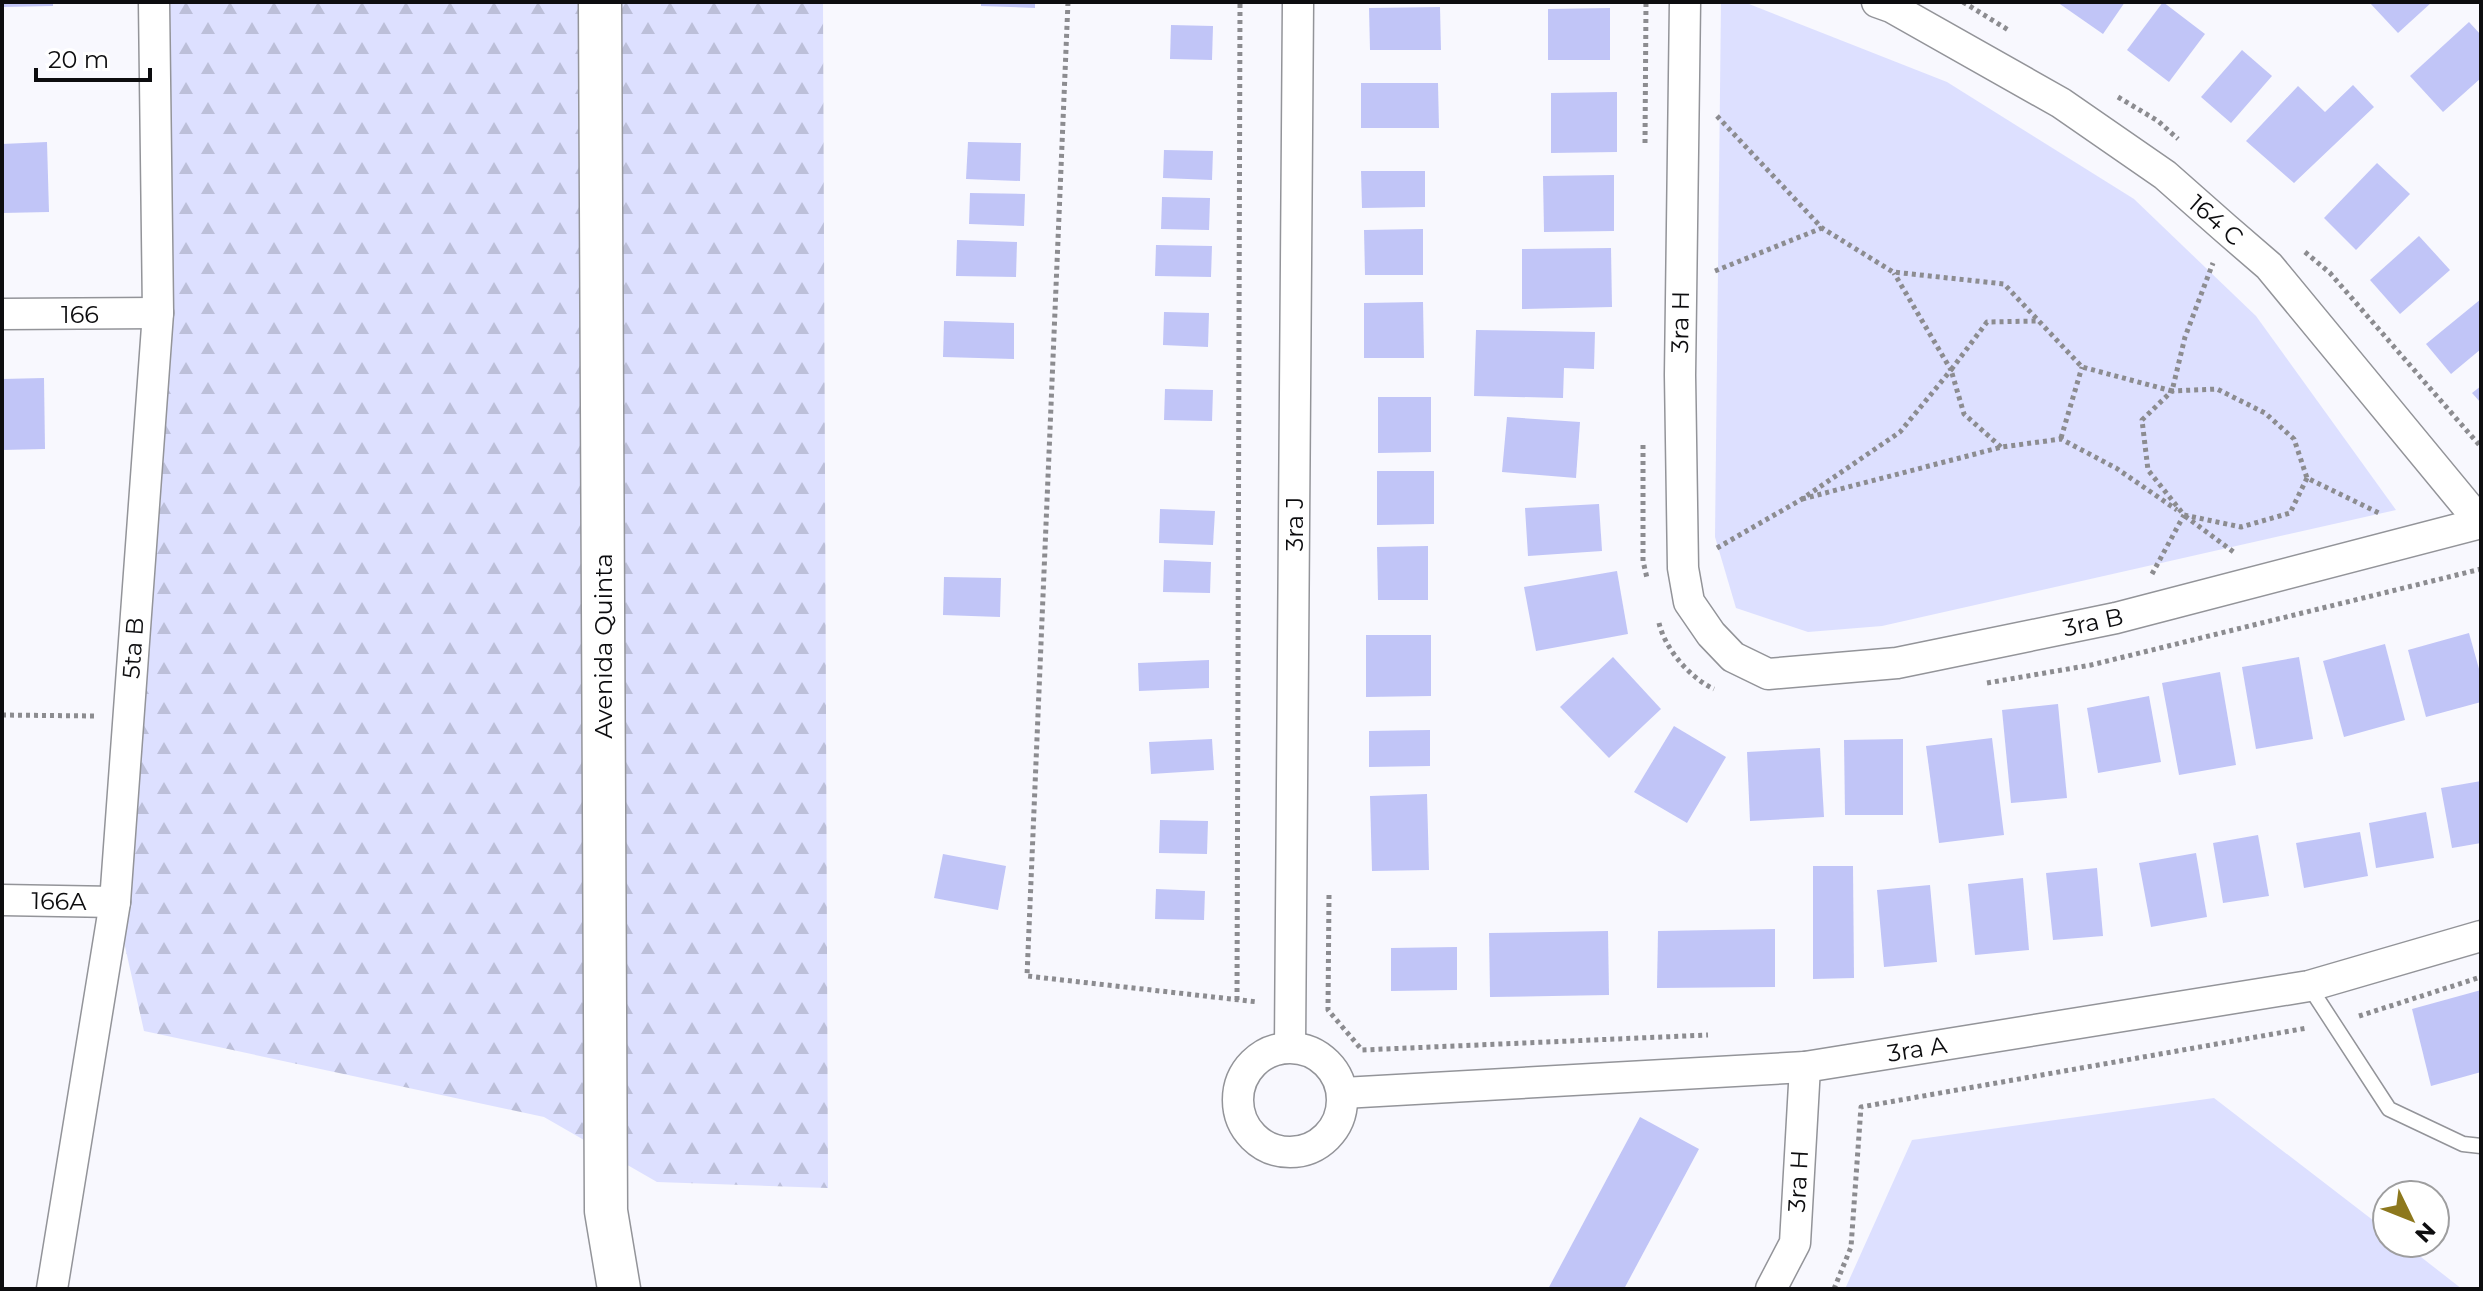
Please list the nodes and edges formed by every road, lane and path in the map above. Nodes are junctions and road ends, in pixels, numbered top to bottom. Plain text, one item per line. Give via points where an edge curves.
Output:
1 (154, 2) edge
2 (600, 2) edge
3 (1068, 2) edge
4 (1240, 2) edge
5 (1298, 2) edge
6 (1646, 2) edge
7 (1685, 2) edge
8 (1877, 2) edge
9 (1684, 81) junction
10 (1645, 146) dead end
11 (1822, 228) junction
12 (2225, 228) junction
13 (1893, 272) junction
14 (1681, 285) junction
15 (158, 313) junction
16 (2, 314) edge
17 (2039, 321) junction
18 (2082, 367) junction
19 (1951, 370) junction
20 (2172, 391) junction
21 (1643, 433) dead end
22 (2061, 439) junction
23 (2002, 447) junction
24 (2307, 478) junction
25 (1802, 499) junction
26 (2184, 515) junction
27 (2481, 523) edge
28 (2428, 537) junction
29 (1683, 568) junction
30 (2481, 569) edge
31 (2270, 578) junction
32 (1651, 592) dead end
33 (2130, 615) junction
34 (1659, 622) dead end
35 (1711, 634) joint
36 (1984, 683) dead end
37 (1725, 694) dead end
38 (2, 715) edge
39 (128, 717) junction
40 (1329, 884) dead end
41 (2, 900) edge
42 (115, 902) junction
43 (2481, 936) edge
44 (2481, 977) edge
45 (2309, 986) junction
46 (1237, 1000) junction
47 (1291, 1006) junction
48 (2334, 1024) junction
49 (1723, 1034) dead end
50 (1290, 1047) junction
51 (1805, 1067) junction
52 (1343, 1093) junction
53 (2481, 1146) edge
54 (606, 1211) junction
55 (52, 1289) edge
56 (589, 1289) edge
57 (619, 1289) edge
58 (1771, 1289) edge
59 (1834, 1289) edge

1 - 15 street, 5ta B
2 - 54 main road, Avenida Quinta
3 - 46 path via 1027,976
4 - 46 path
5 - 47 street, 3ra J
6 - 10 path
7 - 9 street, 3ra H
8 - 12 street, 164 C via 2061,103 2165,175
9 - 11 path
9 - 14 street, 3ra H
11 - 13 path
11 - 14 path
12 - 20 path via 2185,337
12 - 27 street, 164 C via 2269,266
13 - 17 path via 2004,284
13 - 19 path
14 - 29 street, 3ra H
15 - 16 street, 166
15 - 39 street, 5ta B
17 - 18 path
17 - 19 path via 1987,322
18 - 20 path
18 - 22 path
19 - 23 path via 1964,414
19 - 25 path via 1900,432
20 - 24 path via 2217,389 2265,413 2294,439
20 - 26 path via 2142,420 2148,470
21 - 32 path via 1643,561
22 - 23 path
22 - 26 path via 2116,468
23 - 25 path
24 - 26 path via 2290,513 2241,527
24 - 28 path
25 - 29 path
26 - 31 path
26 - 33 path
27 - 28 street, 3ra B
28 - 31 street, 3ra B
29 - 35 street, 3ra H via 1689,602
30 - 36 path via 2091,665
31 - 33 street, 3ra B
33 - 35 street, 3ra B via 1897,663 1768,674 1733,657
34 - 37 path via 1662,638 1698,682
38 - 39 path
39 - 42 street, 5ta B
40 - 49 path via 1328,1010 1362,1050
41 - 42 street, 166A
42 - 55 street, 5ta B
43 - 45 street, 3ra A
44 - 48 path
45 - 48 lane
45 - 51 street, 3ra A
46 - 47 path
47 - 50 street, 3ra J
48 - 53 lane via 2389,1109 2463,1144
48 - 59 path via 1861,1107 1851,1247
50 - 52 street via 1319,1055
50 - 52 street via 1260,1057 1240,1082 1240,1114 1257,1141 1290,1152 1323,1141 1342,1111
51 - 52 street, 3ra A
51 - 58 street, 3ra H via 1795,1243
54 - 56 main road
54 - 57 main road, Avenida Quinta

